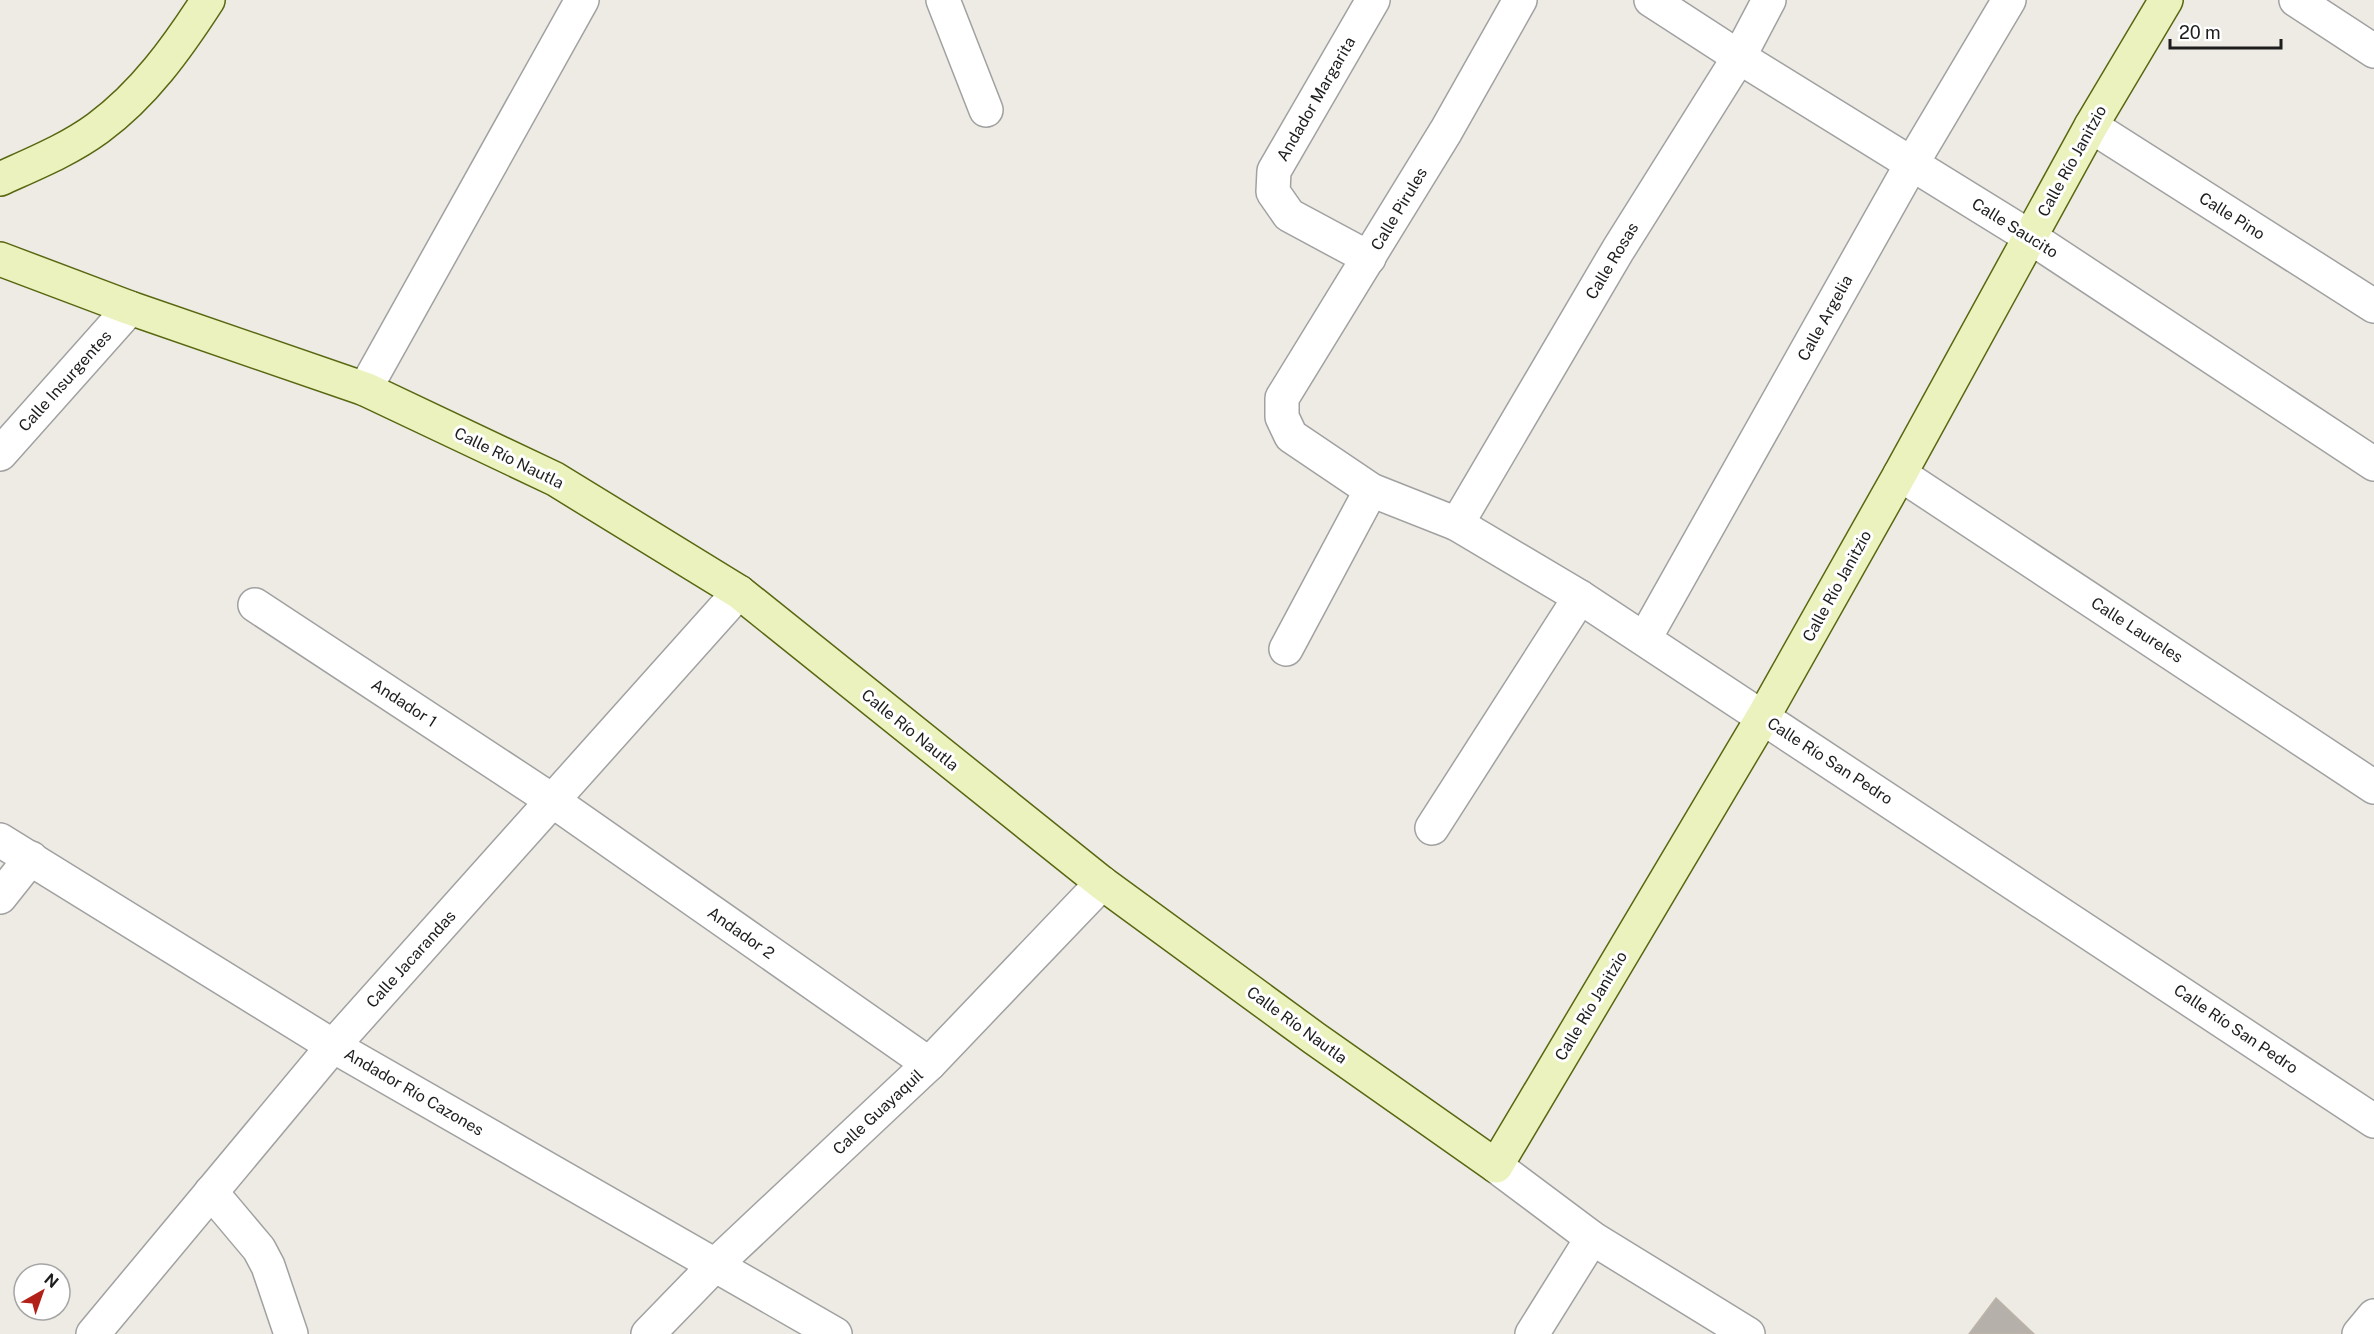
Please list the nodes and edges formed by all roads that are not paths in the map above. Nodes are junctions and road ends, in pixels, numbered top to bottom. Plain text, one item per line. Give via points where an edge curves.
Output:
1 (208, 0) edge
2 (582, 0) edge
3 (943, 0) edge
4 (1373, 0) edge
5 (1520, 0) edge
6 (1651, 0) edge
7 (1769, 0) edge
8 (2009, 0) edge
9 (2166, 0) edge
10 (2296, 0) edge
11 (2374, 51) edge
12 (1739, 57) junction
13 (986, 110) dead end
14 (2091, 126) junction
15 (1911, 165) junction
16 (0, 179) edge
17 (2030, 237) junction
18 (1369, 258) junction
19 (0, 259) edge
20 (2374, 306) edge
21 (130, 308) junction
22 (365, 389) junction
23 (1282, 417) joint
24 (0, 454) edge
25 (2374, 464) edge
26 (1900, 474) junction
27 (1371, 490) junction
28 (1456, 524) junction
29 (739, 592) junction
30 (1580, 597) junction
31 (255, 605) dead end
32 (1645, 638) junction
33 (1286, 649) dead end
34 (1763, 717) junction
35 (2374, 787) edge
36 (553, 801) junction
37 (1432, 828) dead end
38 (0, 840) edge
39 (31, 858) junction
40 (1102, 884) junction
41 (0, 897) edge
42 (333, 1046) junction
43 (929, 1064) junction
44 (2374, 1121) edge
45 (1496, 1166) junction
46 (211, 1192) junction
47 (1592, 1238) junction
48 (715, 1265) junction
49 (2374, 1316) edge
50 (93, 1334) edge
51 (291, 1334) edge
52 (648, 1334) edge
53 (835, 1334) edge
54 (1532, 1334) edge
55 (1748, 1334) edge
56 (2359, 1334) edge

1 - 16 street via 156,75 98,128 68,147
2 - 22 street
3 - 13 street
4 - 18 street, Andador Margarita via 1274,171 1273,192 1289,215
5 - 18 street, Calle Pirules
6 - 12 street, Calle Saucito
7 - 12 street, Calle Rosas
8 - 15 street, Calle Argelia
9 - 14 street, Calle Río Janitzio
10 - 11 street
12 - 15 street, Calle Saucito
12 - 28 street, Calle Rosas via 1618,250
14 - 17 street, Calle Río Janitzio
14 - 20 street, Calle Pino
15 - 17 street, Calle Saucito
15 - 32 street, Calle Argelia
17 - 25 street, Calle Saucito
17 - 26 street, Calle Río Janitzio
18 - 23 street, Calle Pirules via 1282,398
19 - 21 street, Calle Río Nautla
21 - 22 street, Calle Río Nautla
21 - 24 street, Calle Insurgentes
22 - 29 street, Calle Río Nautla via 555,479
23 - 27 street, Calle Río San Pedro via 1291,436
26 - 34 street, Calle Río Janitzio
26 - 35 street, Calle Laureles
27 - 28 street, Calle Río San Pedro
27 - 33 street
28 - 30 street, Calle Río San Pedro
29 - 36 street, Calle Jacarandas
29 - 40 street, Calle Río Nautla
30 - 32 street, Calle Río San Pedro
30 - 37 street
31 - 36 street, Andador 1
32 - 34 street, Calle Río San Pedro
34 - 44 street, Calle Río San Pedro
34 - 45 street, Calle Río Janitzio
36 - 42 street, Calle Jacarandas
36 - 43 street, Andador 2
38 - 39 street, Andador Río Cazones
39 - 41 street
39 - 42 street, Andador Río Cazones
40 - 43 street, Calle Guayaquil
40 - 45 street, Calle Río Nautla
42 - 46 street, Calle Jacarandas
42 - 48 street, Andador Río Cazones
43 - 48 street, Calle Guayaquil
45 - 47 street, Calle Río Nautla
46 - 50 street, Calle Jacarandas
46 - 51 street via 259,1249
47 - 54 street
47 - 55 street, Calle Río Nautla
48 - 52 street, Calle Guayaquil
48 - 53 street, Andador Río Cazones
49 - 56 street

